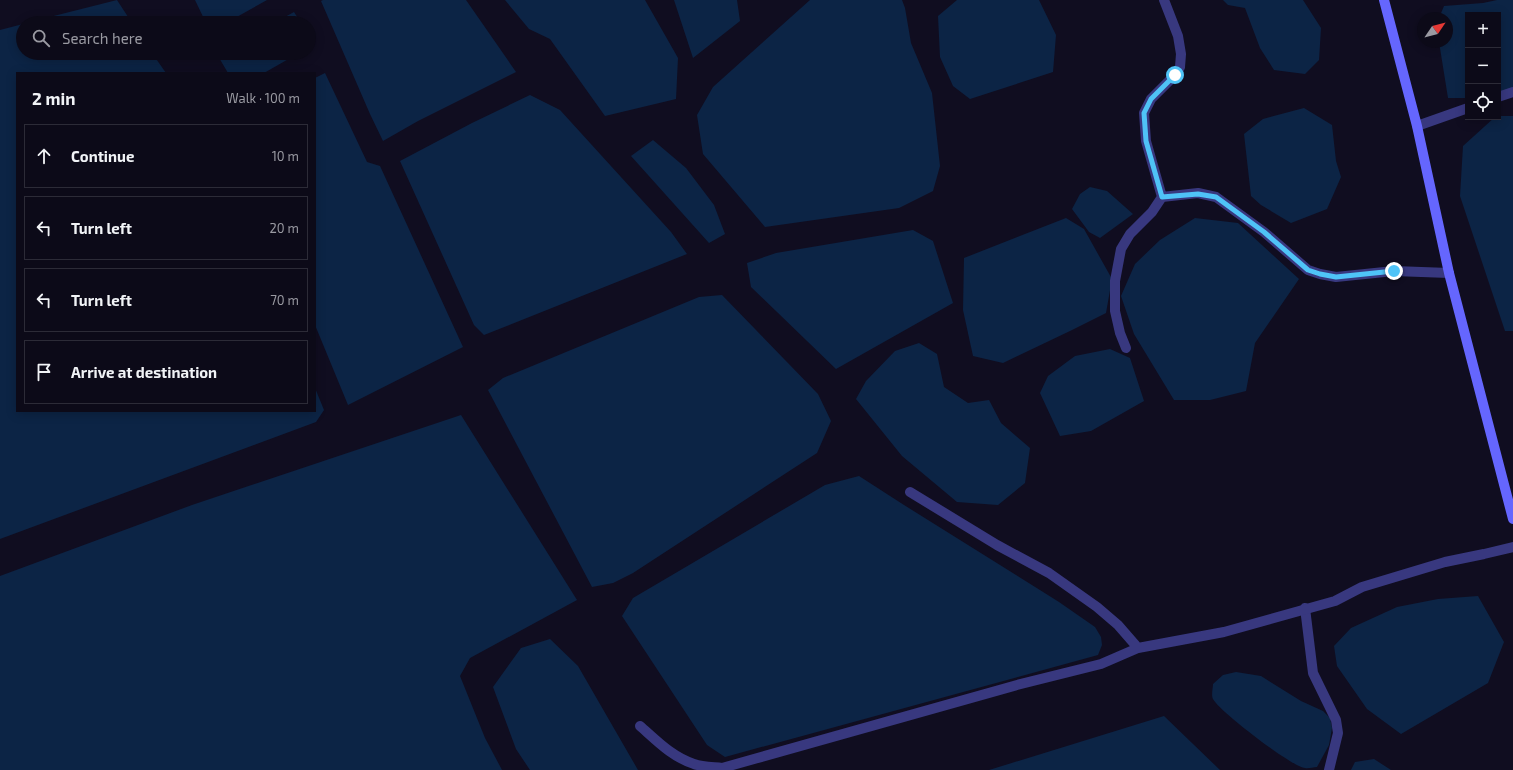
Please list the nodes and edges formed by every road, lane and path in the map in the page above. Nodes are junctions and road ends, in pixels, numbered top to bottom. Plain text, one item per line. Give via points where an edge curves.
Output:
1 (1164, 0) edge
2 (1384, 0) edge
3 (1513, 92) edge
4 (1501, 96) edge
5 (1465, 109) edge
6 (1417, 126) junction
7 (1162, 197) junction
8 (1449, 273) junction
9 (1126, 348) dead end
10 (910, 492) dead end
11 (1513, 519) edge
12 (1513, 547) edge
13 (1306, 608) junction
14 (1138, 648) junction
15 (640, 726) dead end
16 (1330, 770) edge

1 - 7 street via 1178,36 1180,67 1151,99 1144,113 1146,141
2 - 6 street
3 - 4 street
5 - 6 street
6 - 8 street
7 - 8 street via 1198,194 1216,197 1264,232 1308,270 1320,274 1336,277 1394,271
7 - 9 street via 1152,212 1130,234 1121,249 1115,281 1115,311
8 - 11 street
10 - 14 street via 1049,573 1097,607 1118,625
12 - 13 street via 1445,562 1362,587 1335,601
13 - 14 street via 1224,632
13 - 16 street via 1313,673 1336,720 1338,733
14 - 15 street via 1101,664 722,768 680,759

